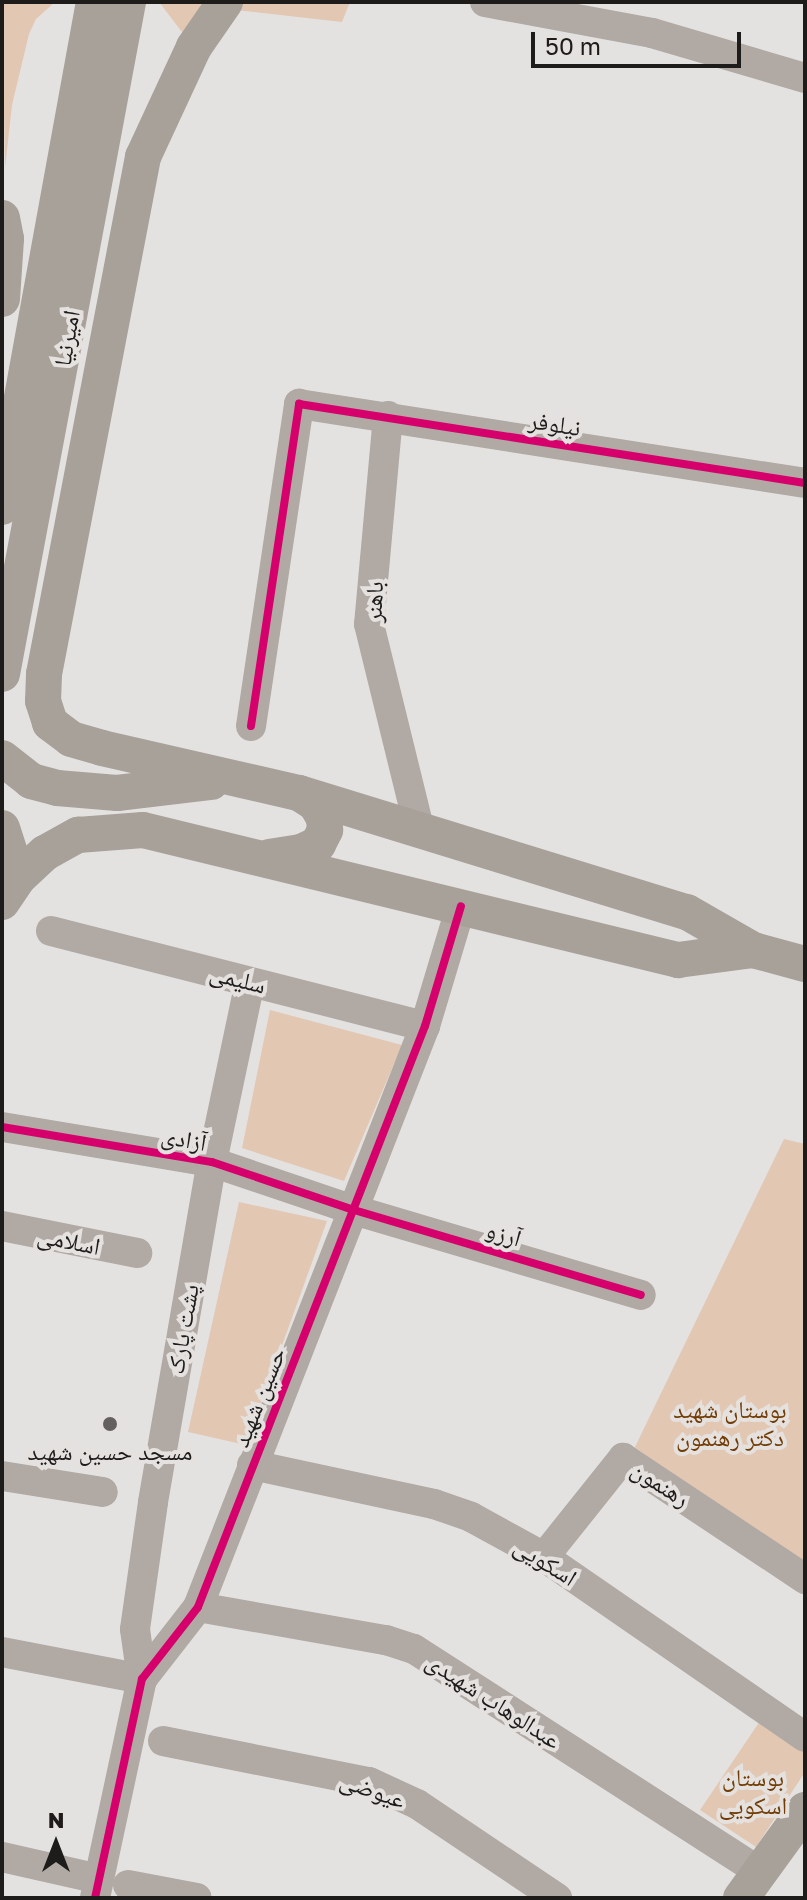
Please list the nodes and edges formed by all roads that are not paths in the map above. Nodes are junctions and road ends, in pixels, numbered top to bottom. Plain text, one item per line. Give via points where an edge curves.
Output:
1 (94, 2) edge
2 (128, 2) edge
3 (225, 2) edge
4 (485, 2) edge
5 (805, 78) edge
6 (2, 218) edge
7 (2, 299) edge
8 (388, 416) junction
9 (805, 483) edge
10 (2, 507) edge
11 (2, 674) edge
12 (251, 726) dead end
13 (2, 758) edge
14 (236, 779) junction
15 (299, 793) junction
16 (2, 828) edge
17 (420, 831) junction
18 (264, 858) junction
19 (10, 890) edge
20 (461, 906) junction
21 (51, 931) dead end
22 (753, 950) junction
23 (805, 964) edge
24 (250, 982) junction
25 (425, 1026) junction
26 (2, 1127) edge
27 (212, 1162) junction
28 (354, 1210) junction
29 (2, 1226) edge
30 (137, 1253) dead end
31 (641, 1295) dead end
32 (252, 1465) junction
33 (2, 1476) edge
34 (103, 1492) dead end
35 (544, 1557) junction
36 (805, 1579) edge
37 (198, 1607) junction
38 (2, 1652) edge
39 (142, 1679) junction
40 (805, 1737) edge
41 (163, 1741) dead end
42 (805, 1810) edge
43 (2, 1857) edge
44 (750, 1885) edge
45 (107, 1887) edge
46 (197, 1898) edge
47 (557, 1898) edge

1 - 10 main road, امیرنیا
2 - 11 main road, امیرنیا
3 - 14 main road via 194,47 143,157 43,701 50,723 71,739
4 - 5 street via 652,33
6 - 7 main road
8 - 9 street, نیلوفر
8 - 12 street, نیلوفر via 299,404
8 - 17 street, باهنر via 369,624
13 - 14 main road via 31,781 72,789 117,793
14 - 15 main road
15 - 17 main road
15 - 18 main road via 316,804 324,818 318,844
16 - 19 main road
17 - 22 main road via 687,912
18 - 19 main road via 143,830 111,830 78,835 45,853
18 - 20 main road
20 - 22 main road via 678,960
20 - 25 street, حسین شهید
21 - 24 street, سلیمی
22 - 23 main road
24 - 25 street, سلیمی
24 - 27 street, پشت پارک
25 - 28 street, حسین شهید
26 - 27 street, آزادی
27 - 28 street, آزادی
27 - 39 street, پشت پارک via 135,1629
28 - 31 street, آرزو
28 - 32 street, حسین شهید
29 - 30 street, اسلامی
32 - 35 street, اسکویی via 434,1504 471,1517
32 - 37 street, حسین شهید
33 - 34 street
35 - 36 street, رهنمون via 623,1458
35 - 40 street, اسکویی
37 - 39 street, حسین شهید
37 - 44 street, عبدالوهاب شهیدی via 414,1649
38 - 39 street
39 - 45 street, حسین شهید
41 - 47 street, عیوضی via 369,1782 417,1804
42 - 44 main road
43 - 45 street
45 - 46 street

